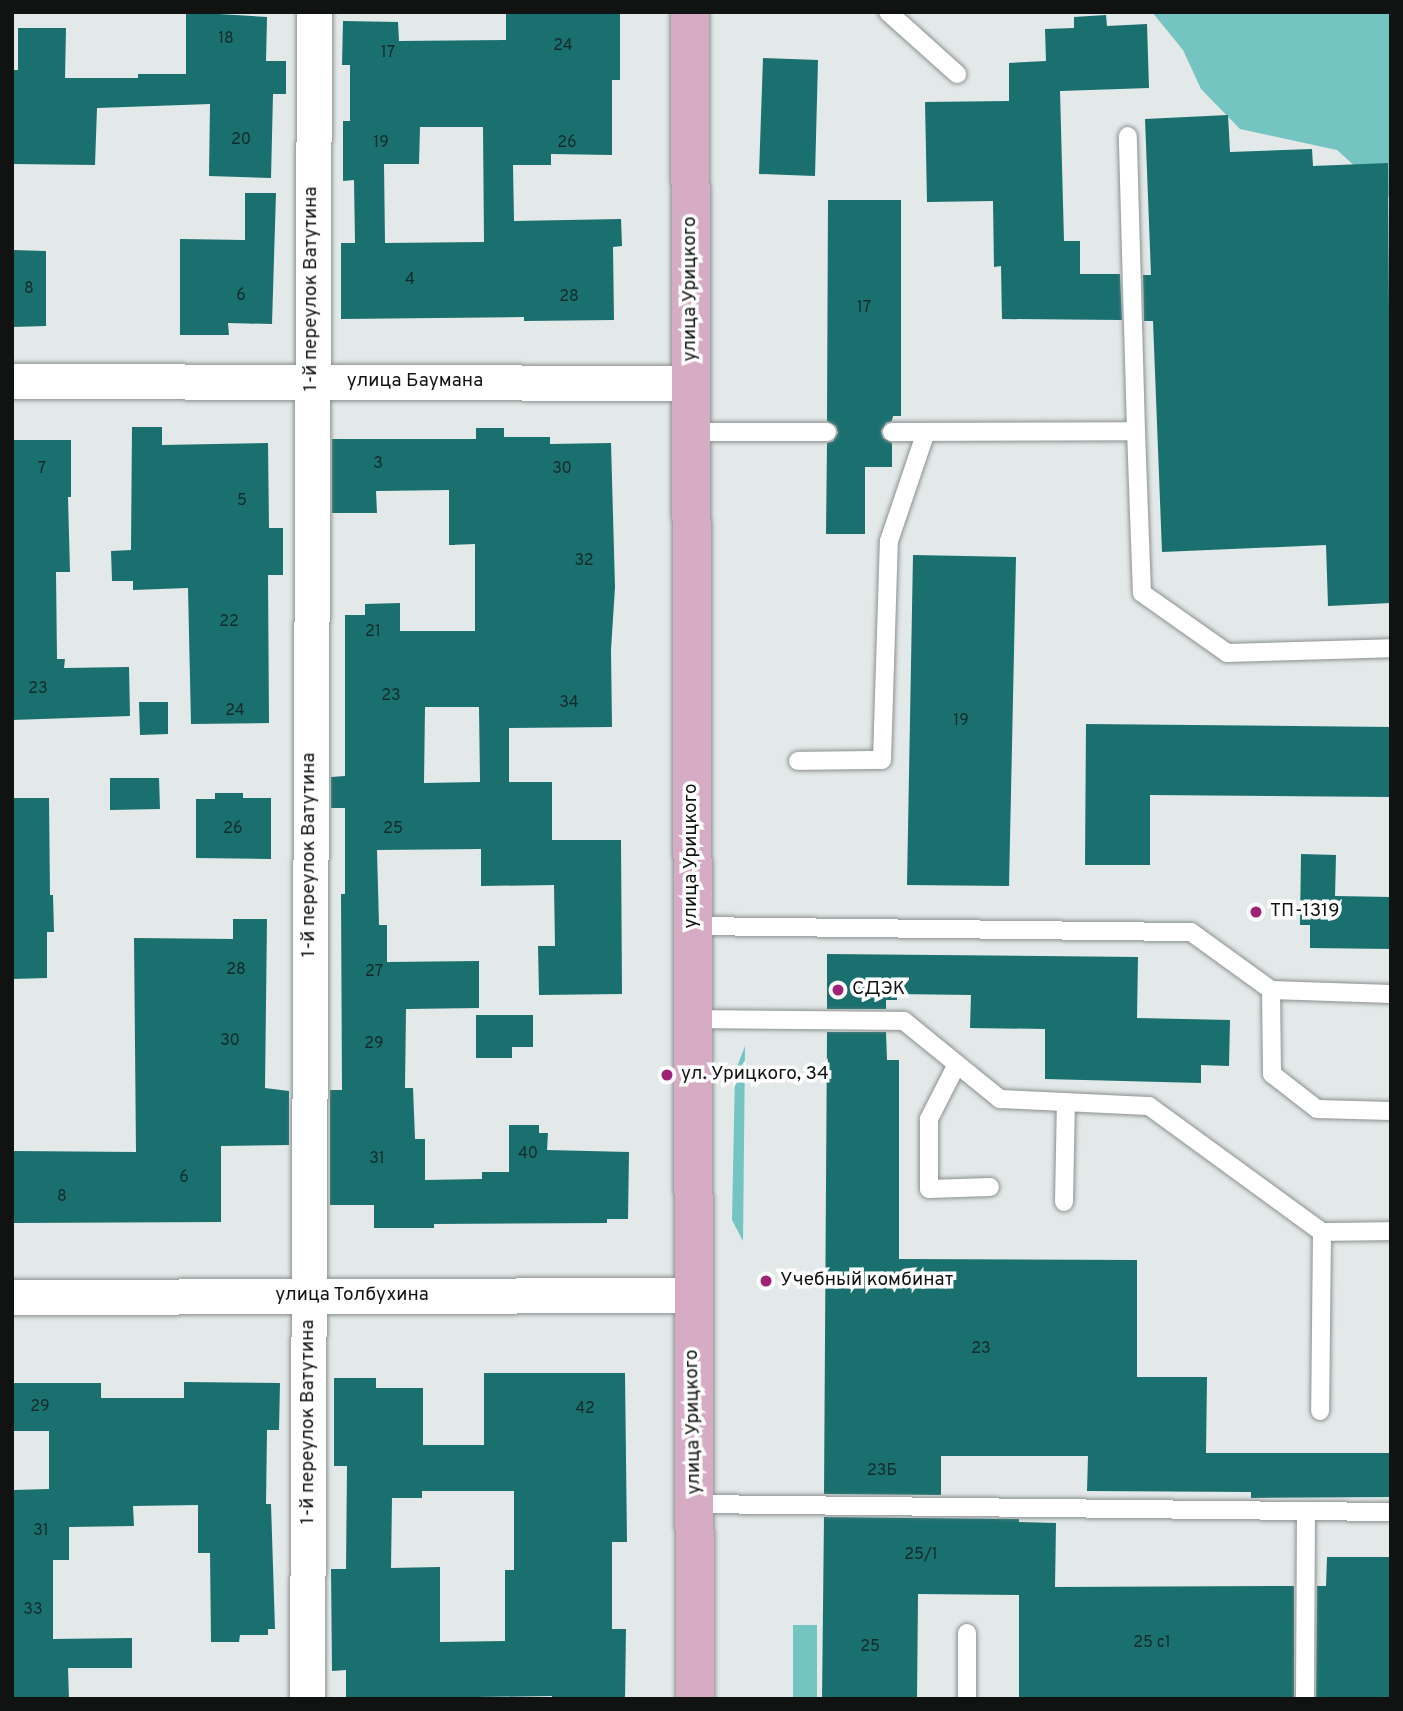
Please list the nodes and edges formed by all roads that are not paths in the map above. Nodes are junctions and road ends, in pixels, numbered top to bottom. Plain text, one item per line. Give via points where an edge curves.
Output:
1 (314, 12) edge
2 (690, 12) edge
3 (888, 12) edge
4 (957, 74) dead end
5 (1128, 136) dead end
6 (12, 381) edge
7 (311, 382) junction
8 (691, 383) junction
9 (1136, 431) junction
10 (691, 432) junction
11 (827, 432) dead end
12 (892, 432) dead end
13 (926, 432) junction
14 (1391, 648) edge
15 (798, 761) dead end
16 (692, 926) junction
17 (1271, 989) junction
18 (1391, 994) edge
19 (692, 1019) junction
20 (957, 1064) junction
21 (1066, 1102) junction
22 (1391, 1111) edge
23 (990, 1187) dead end
24 (1064, 1202) dead end
25 (1391, 1231) edge
26 (1322, 1232) junction
27 (309, 1295) junction
28 (692, 1295) junction
29 (12, 1297) edge
30 (1320, 1410) dead end
31 (695, 1504) junction
32 (1306, 1511) junction
33 (1391, 1512) edge
34 (967, 1633) dead end
35 (307, 1699) edge
36 (695, 1699) edge
37 (967, 1699) edge
38 (1305, 1699) edge

1 - 7 street, 1-й переулок Ватутина
2 - 8 main road, улица Урицкого
3 - 4 lane
5 - 9 lane
6 - 7 street, улица Баумана
7 - 8 street, улица Баумана
7 - 27 street, 1-й переулок Ватутина
8 - 10 main road, улица Урицкого
9 - 13 lane
9 - 14 lane via 1142,593 1227,653
10 - 11 lane
10 - 16 main road, улица Урицкого
12 - 13 lane
13 - 15 lane via 889,541 882,760
16 - 17 lane via 1191,932
16 - 19 main road, улица Урицкого
17 - 18 lane
17 - 22 lane via 1272,1074 1317,1108
19 - 20 lane via 904,1021
19 - 28 main road, улица Урицкого
20 - 21 lane via 1000,1099
20 - 23 lane via 929,1119 929,1189
21 - 24 lane
21 - 26 lane via 1149,1106
25 - 26 lane
26 - 30 lane
27 - 28 street, улица Толбухина
27 - 29 street, улица Толбухина
27 - 35 street, 1-й переулок Ватутина
28 - 31 main road, улица Урицкого
31 - 32 lane
31 - 36 main road, улица Урицкого
32 - 33 lane
32 - 38 lane
34 - 37 lane

